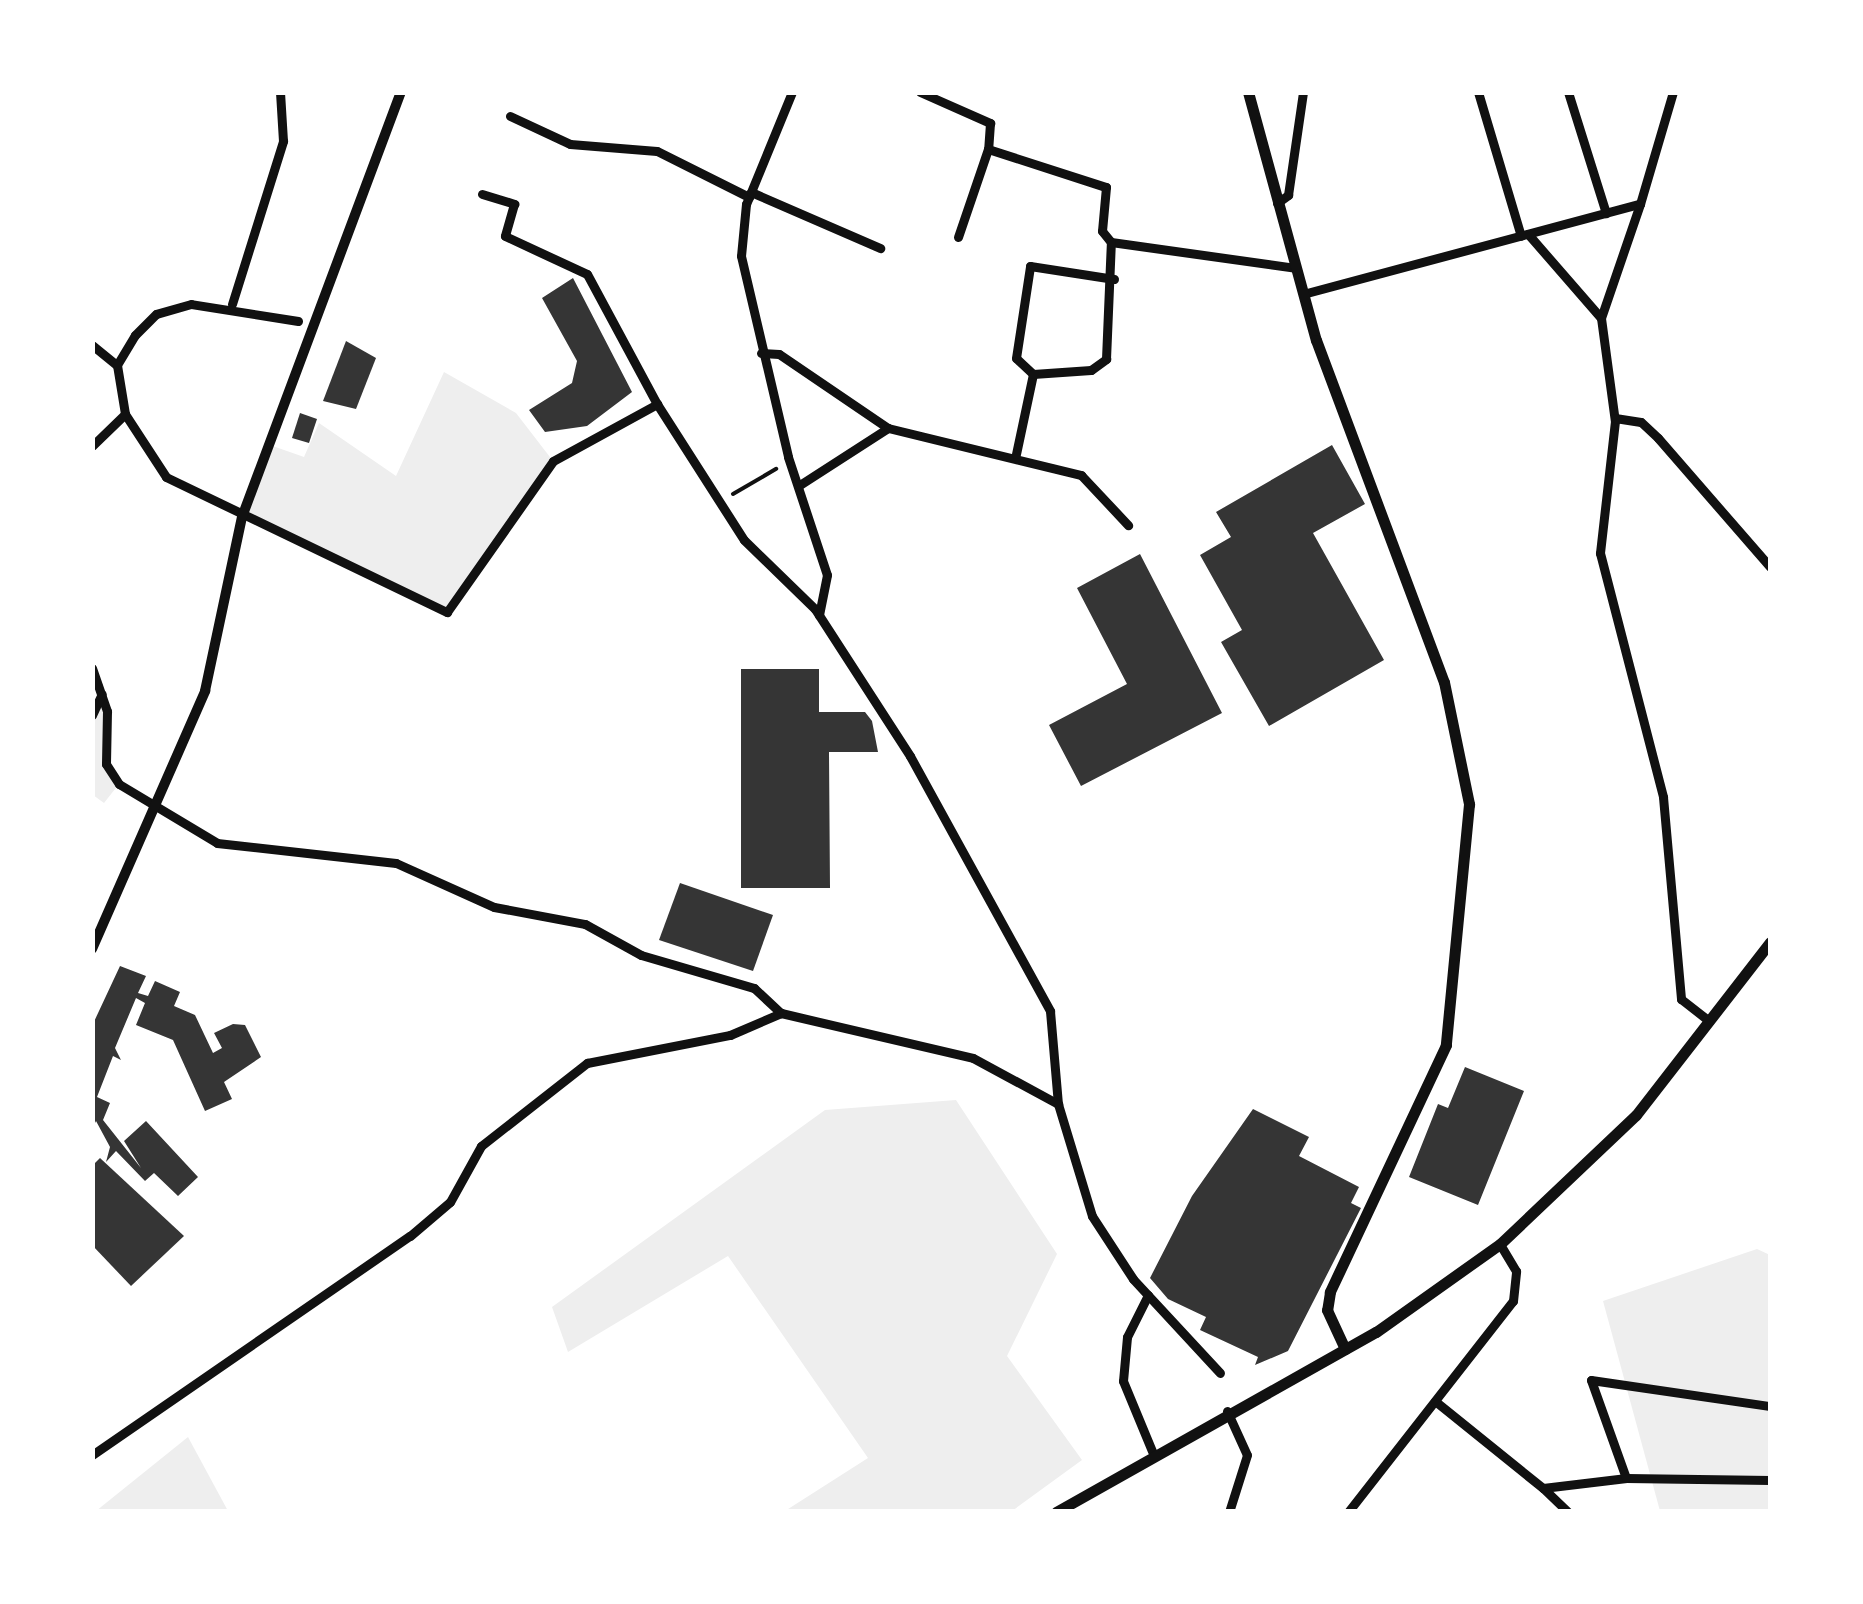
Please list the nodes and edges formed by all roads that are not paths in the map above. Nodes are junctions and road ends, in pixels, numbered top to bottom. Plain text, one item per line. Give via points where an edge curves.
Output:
1 (280, 92) edge
2 (401, 92) edge
3 (792, 92) edge
4 (920, 92) edge
5 (1248, 92) edge
6 (1303, 92) edge
7 (1478, 92) edge
8 (1568, 92) edge
9 (1673, 92) edge
10 (510, 116) dead end
11 (988, 149) junction
12 (482, 194) dead end
13 (750, 195) junction
14 (1278, 204) junction
15 (1640, 204) junction
16 (1606, 213) junction
17 (1525, 235) junction
18 (958, 236) dead end
19 (1112, 242) junction
20 (880, 248) dead end
21 (1295, 268) junction
22 (1114, 280) junction
23 (1302, 294) junction
24 (232, 304) junction
25 (1600, 318) junction
26 (298, 321) dead end
27 (92, 345) edge
28 (761, 352) junction
29 (117, 365) junction
30 (1034, 374) junction
31 (657, 404) junction
32 (124, 414) junction
33 (1615, 418) junction
34 (888, 428) junction
35 (92, 446) edge
36 (1016, 454) junction
37 (798, 486) junction
38 (242, 517) junction
39 (1128, 525) dead end
40 (1770, 567) edge
41 (819, 615) junction
42 (92, 668) edge
43 (102, 694) junction
44 (92, 715) edge
45 (157, 803) junction
46 (1770, 942) edge
47 (92, 949) edge
48 (781, 1013) junction
49 (1710, 1021) junction
50 (1058, 1104) junction
51 (1500, 1244) junction
52 (1148, 1295) junction
53 (1346, 1348) junction
54 (1220, 1373) dead end
55 (1435, 1401) junction
56 (1770, 1406) edge
57 (1227, 1411) junction
58 (1152, 1451) junction
59 (92, 1455) edge
60 (1626, 1478) junction
61 (1770, 1480) edge
62 (1543, 1488) junction
63 (1056, 1512) edge
64 (1229, 1512) edge
65 (1348, 1512) edge
66 (1568, 1512) edge

1 - 24 street via 283,141
2 - 38 street
3 - 13 street
4 - 11 street via 990,123
5 - 14 main road
6 - 14 street via 1288,195
7 - 17 street
8 - 16 street
9 - 15 street
10 - 13 street via 570,144 657,151
11 - 18 street
11 - 19 street via 1106,188 1102,231
12 - 31 street via 514,204 505,236 588,274
13 - 20 street
13 - 28 street via 740,256
14 - 21 main road
15 - 16 street
15 - 25 street
16 - 17 street
17 - 23 street
17 - 25 street
19 - 21 street
19 - 22 street
21 - 23 main road
22 - 30 street via 1106,359 1091,370
22 - 30 street via 1030,266 1016,358
23 - 53 main road via 1426,628 1470,804 1450,1028 1433,1084 1330,1292 1327,1310
24 - 26 street
24 - 29 street via 156,314
25 - 33 street
27 - 29 street
28 - 34 street via 779,354
28 - 37 street
29 - 32 street
30 - 36 street
31 - 38 street via 553,462 447,612
31 - 41 street via 720,502
32 - 35 street
32 - 38 street via 166,477
33 - 40 street via 1641,422 1658,438
33 - 49 street via 1600,553 1662,797 1681,999
34 - 36 street via 924,444
34 - 37 street
36 - 39 street via 1081,475
37 - 41 street via 827,575
38 - 45 street via 206,691
41 - 50 street via 910,756 1050,1011
42 - 43 street
43 - 44 street
43 - 45 street via 106,764 119,784
45 - 47 street
45 - 48 street via 218,843 396,863 494,906 585,924 641,954 754,988
46 - 49 main road
48 - 50 street via 973,1058
48 - 59 street via 730,1035 587,1063 480,1146 450,1202 410,1236
49 - 51 main road via 1636,1114
50 - 52 street via 1092,1216
51 - 53 main road
51 - 55 street via 1516,1271 1513,1301
52 - 54 street
52 - 58 street via 1127,1336 1123,1382
53 - 57 main road
55 - 62 street
55 - 65 street
56 - 60 street via 1591,1380
57 - 58 main road
57 - 64 street via 1247,1455
58 - 63 main road
60 - 61 street
60 - 62 street
62 - 66 street

